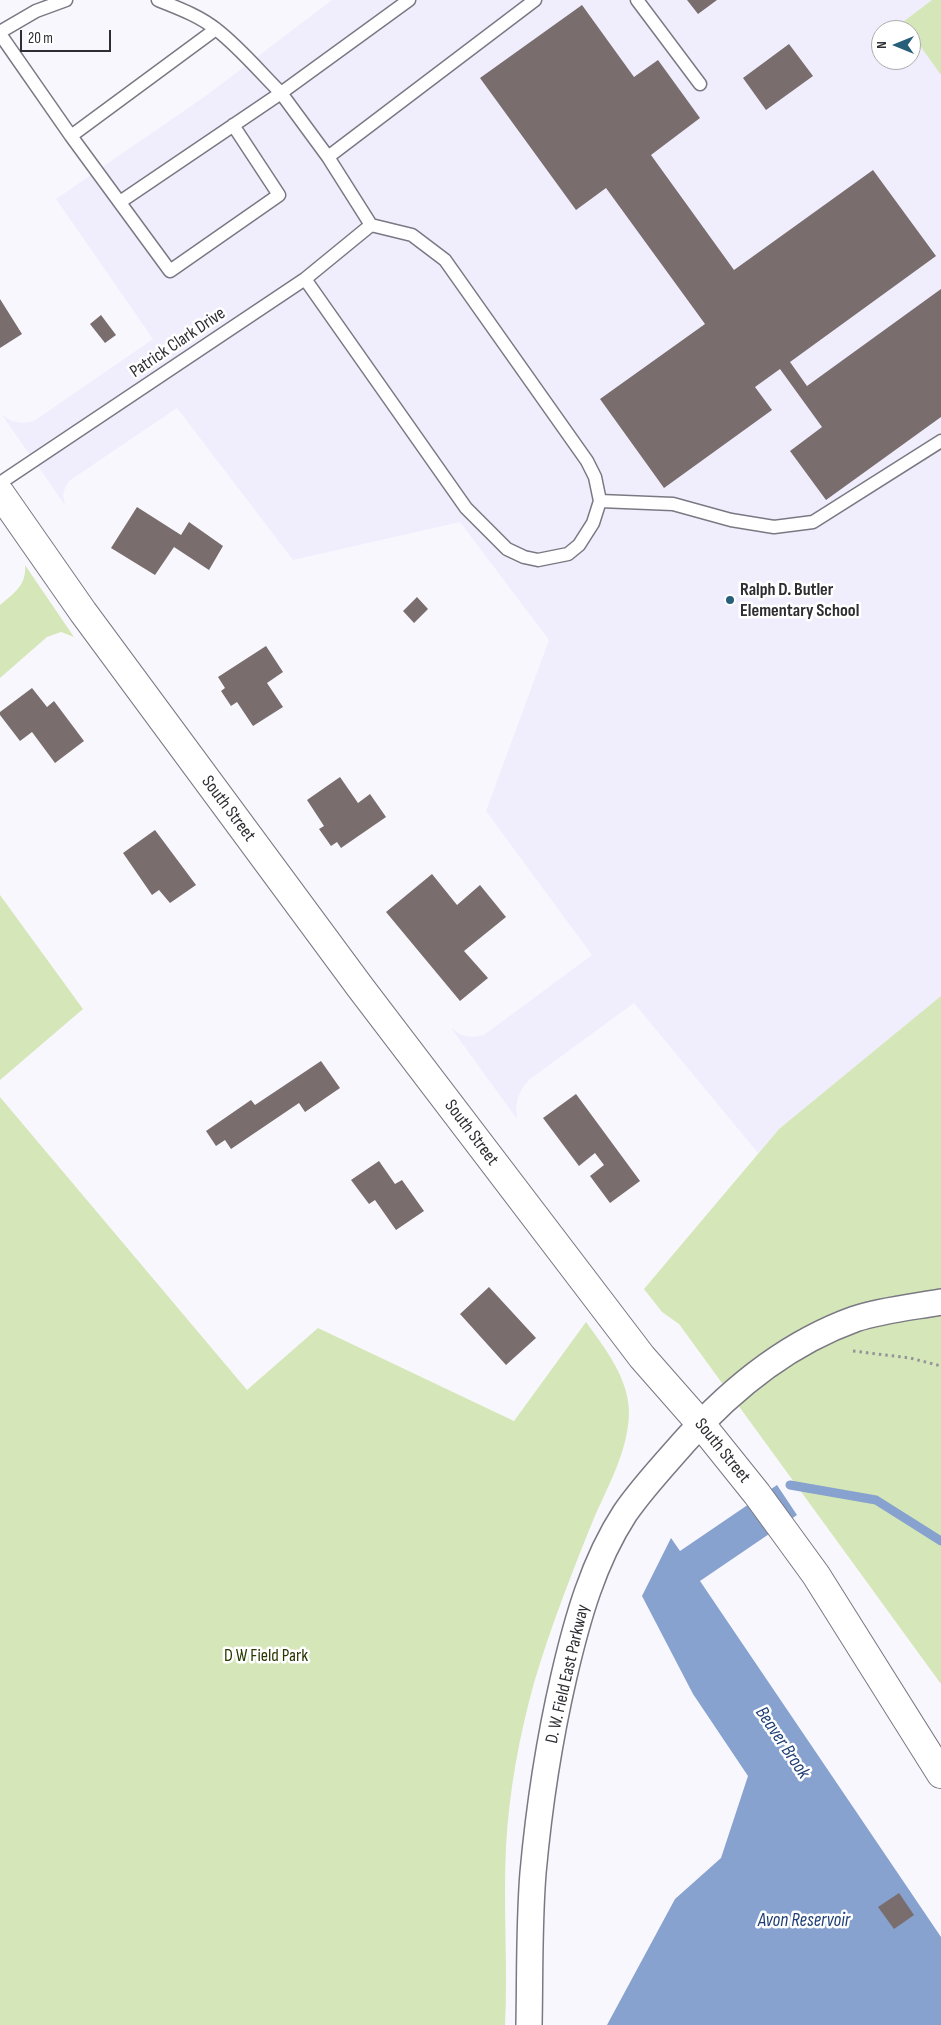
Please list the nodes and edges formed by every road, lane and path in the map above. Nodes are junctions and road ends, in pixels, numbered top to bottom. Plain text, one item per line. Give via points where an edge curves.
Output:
1 (66, 0) edge
2 (158, 0) edge
3 (409, 0) edge
4 (535, 0) edge
5 (637, 0) edge
6 (216, 29) junction
7 (0, 33) edge
8 (700, 84) dead end
9 (280, 93) junction
10 (233, 125) junction
11 (71, 136) junction
12 (328, 157) junction
13 (120, 202) junction
14 (371, 225) junction
15 (305, 279) junction
16 (941, 441) edge
17 (0, 483) edge
18 (0, 493) edge
19 (600, 501) junction
20 (941, 1302) edge
21 (825, 1332) junction
22 (941, 1366) edge
23 (700, 1424) junction
24 (941, 1774) edge
25 (529, 2025) edge

1 - 7 lane via 36,11
2 - 6 lane via 186,11
3 - 9 lane
4 - 12 lane
5 - 8 lane
6 - 9 lane
6 - 11 lane
7 - 11 lane
9 - 10 lane
9 - 12 lane
10 - 13 lane
10 - 13 lane via 279,195 170,271
11 - 13 lane
12 - 14 lane
14 - 15 lane, Patrick Clark Drive
14 - 19 lane via 412,235 444,260 587,460
15 - 17 lane, Patrick Clark Drive
15 - 19 lane via 466,508 507,549 538,560 568,554 579,545 593,524
16 - 19 lane via 813,522 774,527 731,520 673,504
18 - 23 street, South Street via 94,627 355,979 642,1357
20 - 21 street, D. W. Field East Parkway via 856,1319
21 - 22 path via 842,1346 858,1352 910,1358
21 - 23 street, D. W. Field East Parkway via 806,1340 767,1366
23 - 24 street, South Street via 757,1494 816,1575
23 - 25 street, D. W. Field East Parkway via 652,1477 625,1514 599,1561 576,1625 557,1705 533,1873

